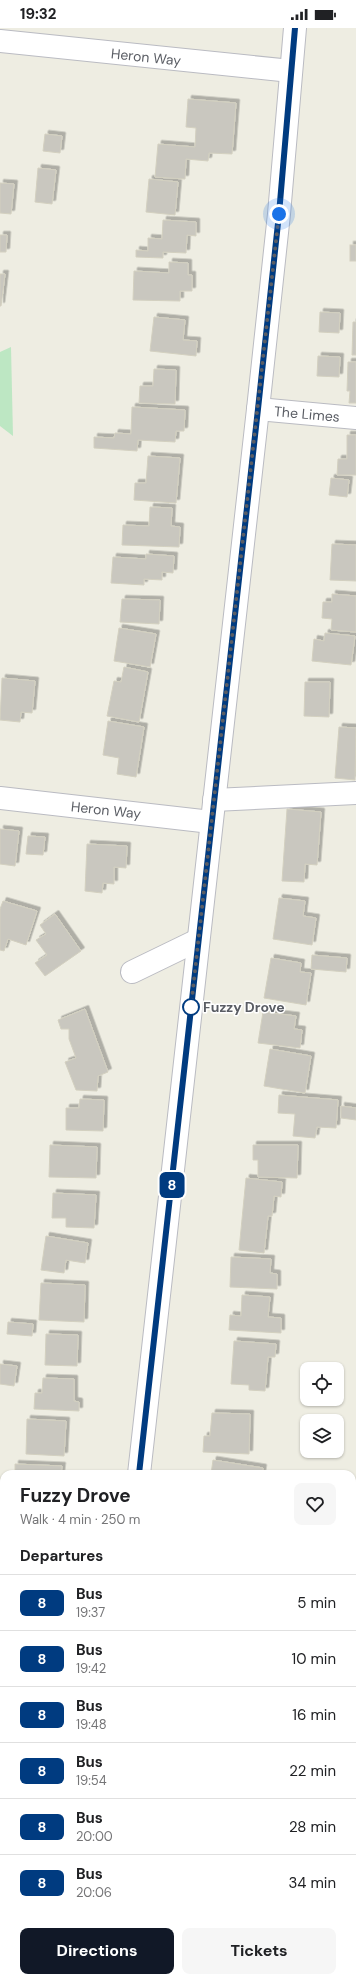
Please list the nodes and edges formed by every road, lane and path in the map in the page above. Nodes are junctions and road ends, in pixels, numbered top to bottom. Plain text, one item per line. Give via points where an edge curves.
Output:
1 (296, 28) edge
2 (0, 41) edge
3 (291, 72) junction
4 (258, 409) junction
5 (356, 418) edge
6 (356, 793) edge
7 (0, 798) edge
8 (214, 800) junction
9 (211, 822) junction
10 (198, 940) junction
11 (132, 972) dead end
12 (138, 1470) edge

1 - 3 street
2 - 3 street, Heron Way
3 - 4 street
4 - 5 street, The Limes
4 - 8 street
6 - 8 street
7 - 9 street, Heron Way
8 - 9 street
9 - 10 street
10 - 11 street
10 - 12 street

